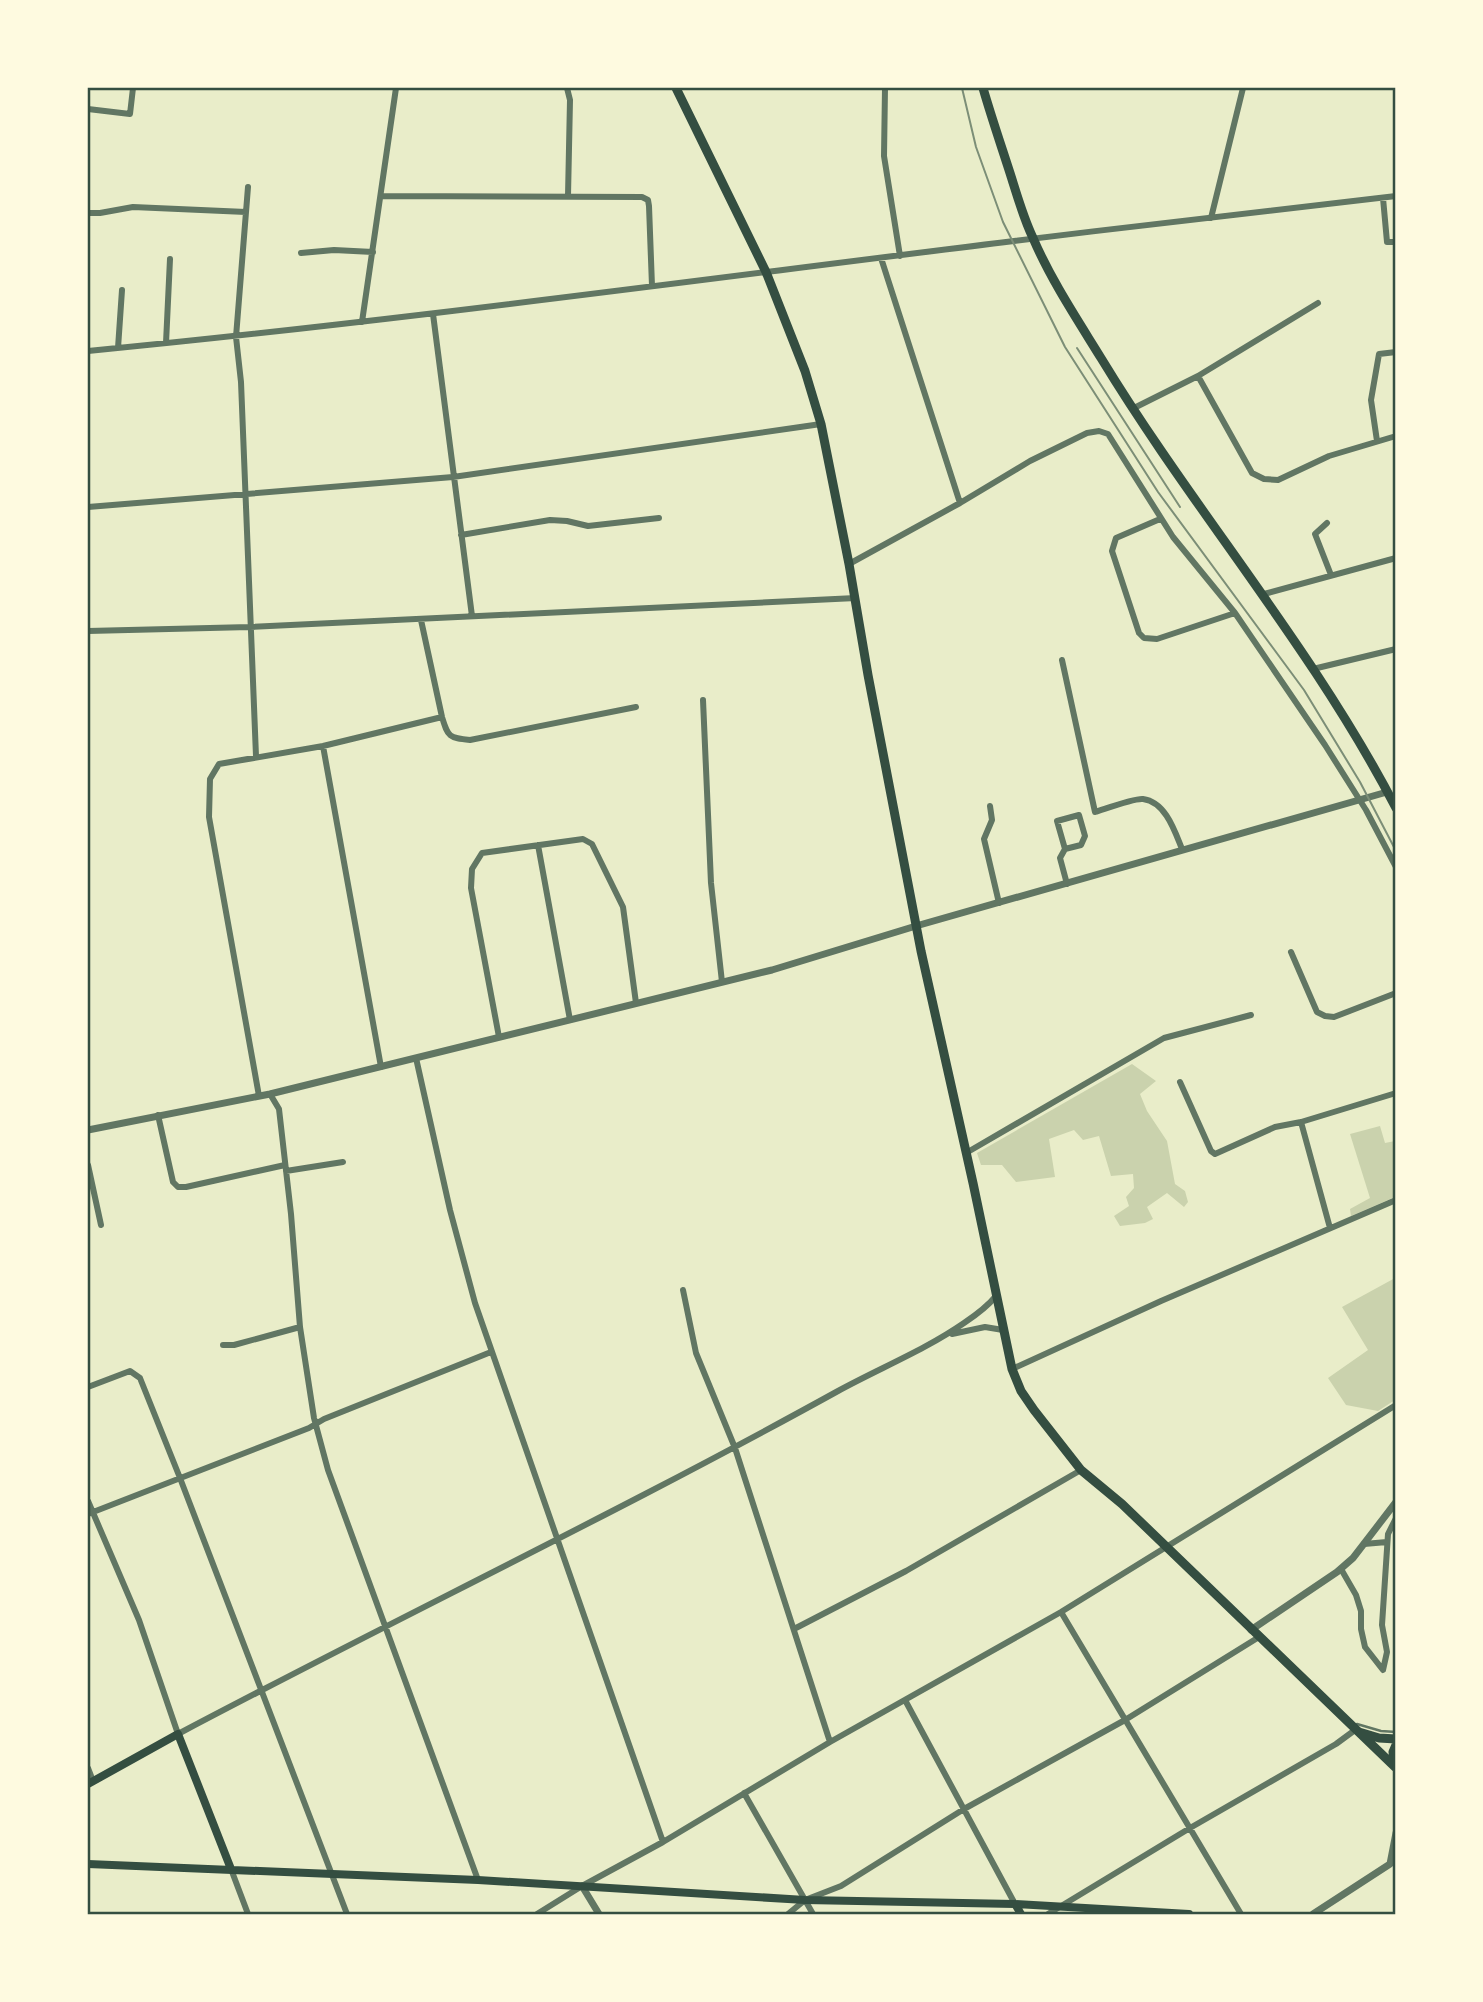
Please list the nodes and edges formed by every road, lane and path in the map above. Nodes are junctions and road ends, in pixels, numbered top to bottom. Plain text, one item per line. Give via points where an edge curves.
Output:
1 (133, 88) edge
2 (396, 88) edge
3 (567, 88) edge
4 (676, 88) edge
5 (885, 88) edge
6 (983, 88) edge
7 (1243, 88) edge
8 (88, 109) edge
9 (248, 187) dead end
10 (381, 195) junction
11 (1395, 196) edge
12 (568, 197) junction
13 (1383, 198) junction
14 (246, 212) junction
15 (88, 213) edge
16 (1211, 218) junction
17 (1033, 238) junction
18 (1395, 242) edge
19 (373, 252) junction
20 (301, 253) dead end
21 (900, 256) junction
22 (881, 258) junction
23 (170, 259) dead end
24 (766, 272) junction
25 (652, 286) junction
26 (122, 290) dead end
27 (1318, 303) dead end
28 (433, 314) junction
29 (362, 322) junction
30 (236, 337) junction
31 (166, 344) junction
32 (118, 348) junction
33 (88, 351) edge
34 (1395, 352) edge
35 (1198, 376) junction
36 (1132, 409) junction
37 (821, 424) junction
38 (1395, 436) edge
39 (1377, 441) junction
40 (453, 477) junction
41 (245, 493) junction
42 (960, 503) junction
43 (88, 507) edge
44 (659, 518) dead end
45 (1160, 519) junction
46 (1327, 523) dead end
47 (461, 535) junction
48 (1395, 558) edge
49 (849, 564) junction
50 (1332, 575) junction
51 (1264, 594) junction
52 (856, 598) junction
53 (1235, 613) junction
54 (472, 617) junction
55 (421, 620) junction
56 (250, 627) junction
57 (88, 631) edge
58 (1395, 649) edge
59 (1062, 660) dead end
60 (1313, 669) junction
61 (703, 699) dead end
62 (636, 707) dead end
63 (442, 717) junction
64 (323, 746) junction
65 (256, 756) junction
66 (1391, 790) edge
67 (1359, 799) junction
68 (990, 806) dead end
69 (1395, 808) edge
70 (1095, 812) junction
71 (1079, 815) junction
72 (538, 845) junction
73 (1065, 849) junction
74 (1182, 849) junction
75 (1395, 867) edge
76 (1067, 884) junction
77 (999, 904) junction
78 (916, 926) junction
79 (1291, 952) dead end
80 (722, 982) junction
81 (1395, 993) edge
82 (636, 1003) junction
83 (1251, 1015) dead end
84 (570, 1020) junction
85 (499, 1037) junction
86 (416, 1058) junction
87 (381, 1067) junction
88 (1180, 1082) dead end
89 (1395, 1093) edge
90 (271, 1094) junction
91 (259, 1096) junction
92 (158, 1115) junction
93 (1301, 1122) junction
94 (88, 1130) edge
95 (966, 1153) junction
96 (343, 1162) dead end
97 (88, 1165) edge
98 (285, 1168) junction
99 (1395, 1200) edge
100 (101, 1225) dead end
101 (1330, 1228) junction
102 (683, 1290) dead end
103 (996, 1296) junction
104 (300, 1326) junction
105 (1003, 1330) junction
106 (947, 1335) junction
107 (223, 1345) dead end
108 (491, 1352) junction
109 (1012, 1369) junction
110 (88, 1387) edge
111 (1395, 1405) edge
112 (315, 1424) junction
113 (735, 1448) junction
114 (1081, 1470) junction
115 (180, 1478) junction
116 (88, 1501) edge
117 (1395, 1502) edge
118 (90, 1513) edge
119 (1395, 1518) edge
120 (558, 1538) junction
121 (1387, 1542) junction
122 (1364, 1544) junction
123 (1167, 1548) junction
124 (1341, 1569) junction
125 (1061, 1612) junction
126 (385, 1626) junction
127 (794, 1629) junction
128 (1255, 1633) junction
129 (261, 1690) junction
130 (905, 1700) junction
131 (1339, 1714) junction
132 (1125, 1720) junction
133 (1356, 1731) junction
134 (1395, 1732) edge
135 (178, 1734) junction
136 (1395, 1739) edge
137 (830, 1742) junction
138 (1395, 1745) edge
139 (1395, 1767) edge
140 (88, 1768) edge
141 (90, 1782) edge
142 (744, 1793) junction
143 (964, 1809) junction
144 (1190, 1828) junction
145 (1395, 1833) edge
146 (663, 1842) junction
147 (88, 1864) edge
148 (231, 1869) junction
149 (331, 1874) junction
150 (478, 1880) junction
151 (582, 1886) junction
152 (805, 1900) junction
153 (1015, 1904) junction
154 (1061, 1906) junction
155 (248, 1914) edge
156 (347, 1914) edge
157 (537, 1914) edge
158 (599, 1914) edge
159 (788, 1914) edge
160 (813, 1914) edge
161 (1021, 1914) edge
162 (1048, 1914) edge
163 (1189, 1914) edge
164 (1241, 1914) edge
165 (1313, 1914) edge

1 - 8 street via 130,114
2 - 10 street
3 - 12 street
4 - 24 main road
5 - 21 street via 884,156
6 - 17 main road
7 - 16 street
9 - 14 street
10 - 12 street
10 - 19 street
11 - 13 street
12 - 25 street via 648,200
13 - 16 street
13 - 18 street via 1387,242
14 - 15 street via 133,207
14 - 30 street
16 - 17 street
17 - 21 street
17 - 36 main road
19 - 20 street
19 - 29 street
21 - 22 street
22 - 24 street
22 - 42 street
23 - 31 street
24 - 25 street
24 - 37 main road
25 - 28 street
26 - 32 street
27 - 35 street
28 - 29 street
28 - 40 street
29 - 30 street
30 - 31 street
30 - 41 street
31 - 32 street
32 - 33 street
34 - 39 street via 1380,354 1371,400
35 - 36 street
35 - 39 street via 1252,473 1264,480 1278,480 1329,456
36 - 51 main road
37 - 40 street
37 - 49 main road
38 - 39 street
40 - 41 street
40 - 47 street
41 - 43 street
41 - 56 street
42 - 45 street via 1030,461 1100,431 1108,434
42 - 49 street
44 - 47 street via 588,526 550,520
45 - 53 street
45 - 53 street via 1116,538 1112,545 1139,633 1157,639
46 - 50 street via 1315,534
47 - 54 street
48 - 50 street
49 - 52 main road
50 - 51 street
51 - 60 main road
52 - 54 street
52 - 78 main road
53 - 67 street
54 - 55 street
55 - 56 street
55 - 63 street
56 - 57 street
56 - 65 street
58 - 60 street
59 - 70 street
60 - 66 main road
61 - 80 street via 711,883
62 - 63 street via 470,740 453,738
63 - 64 street
64 - 65 street
64 - 87 street
65 - 91 street via 219,764 210,779 209,817
66 - 67 street
66 - 69 main road
67 - 74 street
67 - 75 street
68 - 77 street via 992,820 984,839
70 - 71 street
70 - 74 street via 1142,799 1154,803 1173,827
71 - 73 street via 1084,836 1081,845
71 - 73 street via 1057,821
72 - 82 street via 583,839 592,845 623,906
72 - 84 street
72 - 85 street via 482,853 472,869 471,888
73 - 76 street via 1060,858
74 - 76 street
76 - 77 street
77 - 78 street
78 - 80 street
78 - 95 main road
79 - 81 street via 1317,1012 1325,1016 1334,1017
80 - 82 street
82 - 84 street
83 - 95 street via 1164,1038
84 - 85 street
85 - 86 street
86 - 87 street
86 - 108 street via 450,1210
87 - 90 street
88 - 93 street via 1213,1153 1275,1127
89 - 93 street
90 - 91 street
90 - 98 street via 279,1109
91 - 92 street
92 - 94 street
92 - 98 street via 178,1187
93 - 101 street
95 - 103 main road
96 - 98 street
97 - 100 street
98 - 104 street
99 - 101 street
101 - 109 street
102 - 113 street via 696,1353
103 - 105 main road
103 - 106 street
104 - 107 street
104 - 112 street
105 - 106 street via 985,1327
105 - 109 main road
106 - 113 street
108 - 112 street
108 - 120 street
109 - 114 main road via 1021,1391
110 - 115 street via 130,1371 140,1378
111 - 123 street
112 - 115 street
112 - 126 street
113 - 120 street
113 - 127 street
114 - 123 main road
114 - 127 street
115 - 118 street
115 - 129 street
116 - 118 street
117 - 122 street
118 - 135 street via 139,1620
119 - 121 street
120 - 126 street
120 - 146 street
121 - 122 street
121 - 124 street via 1382,1625 1387,1652 1382,1670 1365,1647 1361,1611
122 - 124 street
123 - 125 street
123 - 128 main road
124 - 128 street
125 - 130 street
125 - 132 street
126 - 129 street
126 - 150 street
127 - 137 street
128 - 131 main road
128 - 132 street
129 - 135 street
129 - 149 street
130 - 137 street
130 - 143 street
131 - 133 main road
131 - 134 lane via 1358,1725
132 - 143 street
132 - 144 street
133 - 136 main road
133 - 139 main road
133 - 144 street
135 - 141 main road
135 - 148 main road
137 - 142 street
138 - 139 main road
140 - 141 street
142 - 146 street
142 - 152 street
143 - 152 street via 841,1886
143 - 153 street
144 - 154 street
144 - 164 street
145 - 165 street via 1390,1864
146 - 151 street
147 - 148 main road
148 - 149 main road
148 - 155 street
149 - 150 main road
149 - 156 street
150 - 151 main road
151 - 152 main road
151 - 157 street
151 - 158 street
152 - 153 main road
152 - 159 street
152 - 160 street
153 - 154 main road
153 - 161 main road
154 - 162 street
154 - 163 main road

